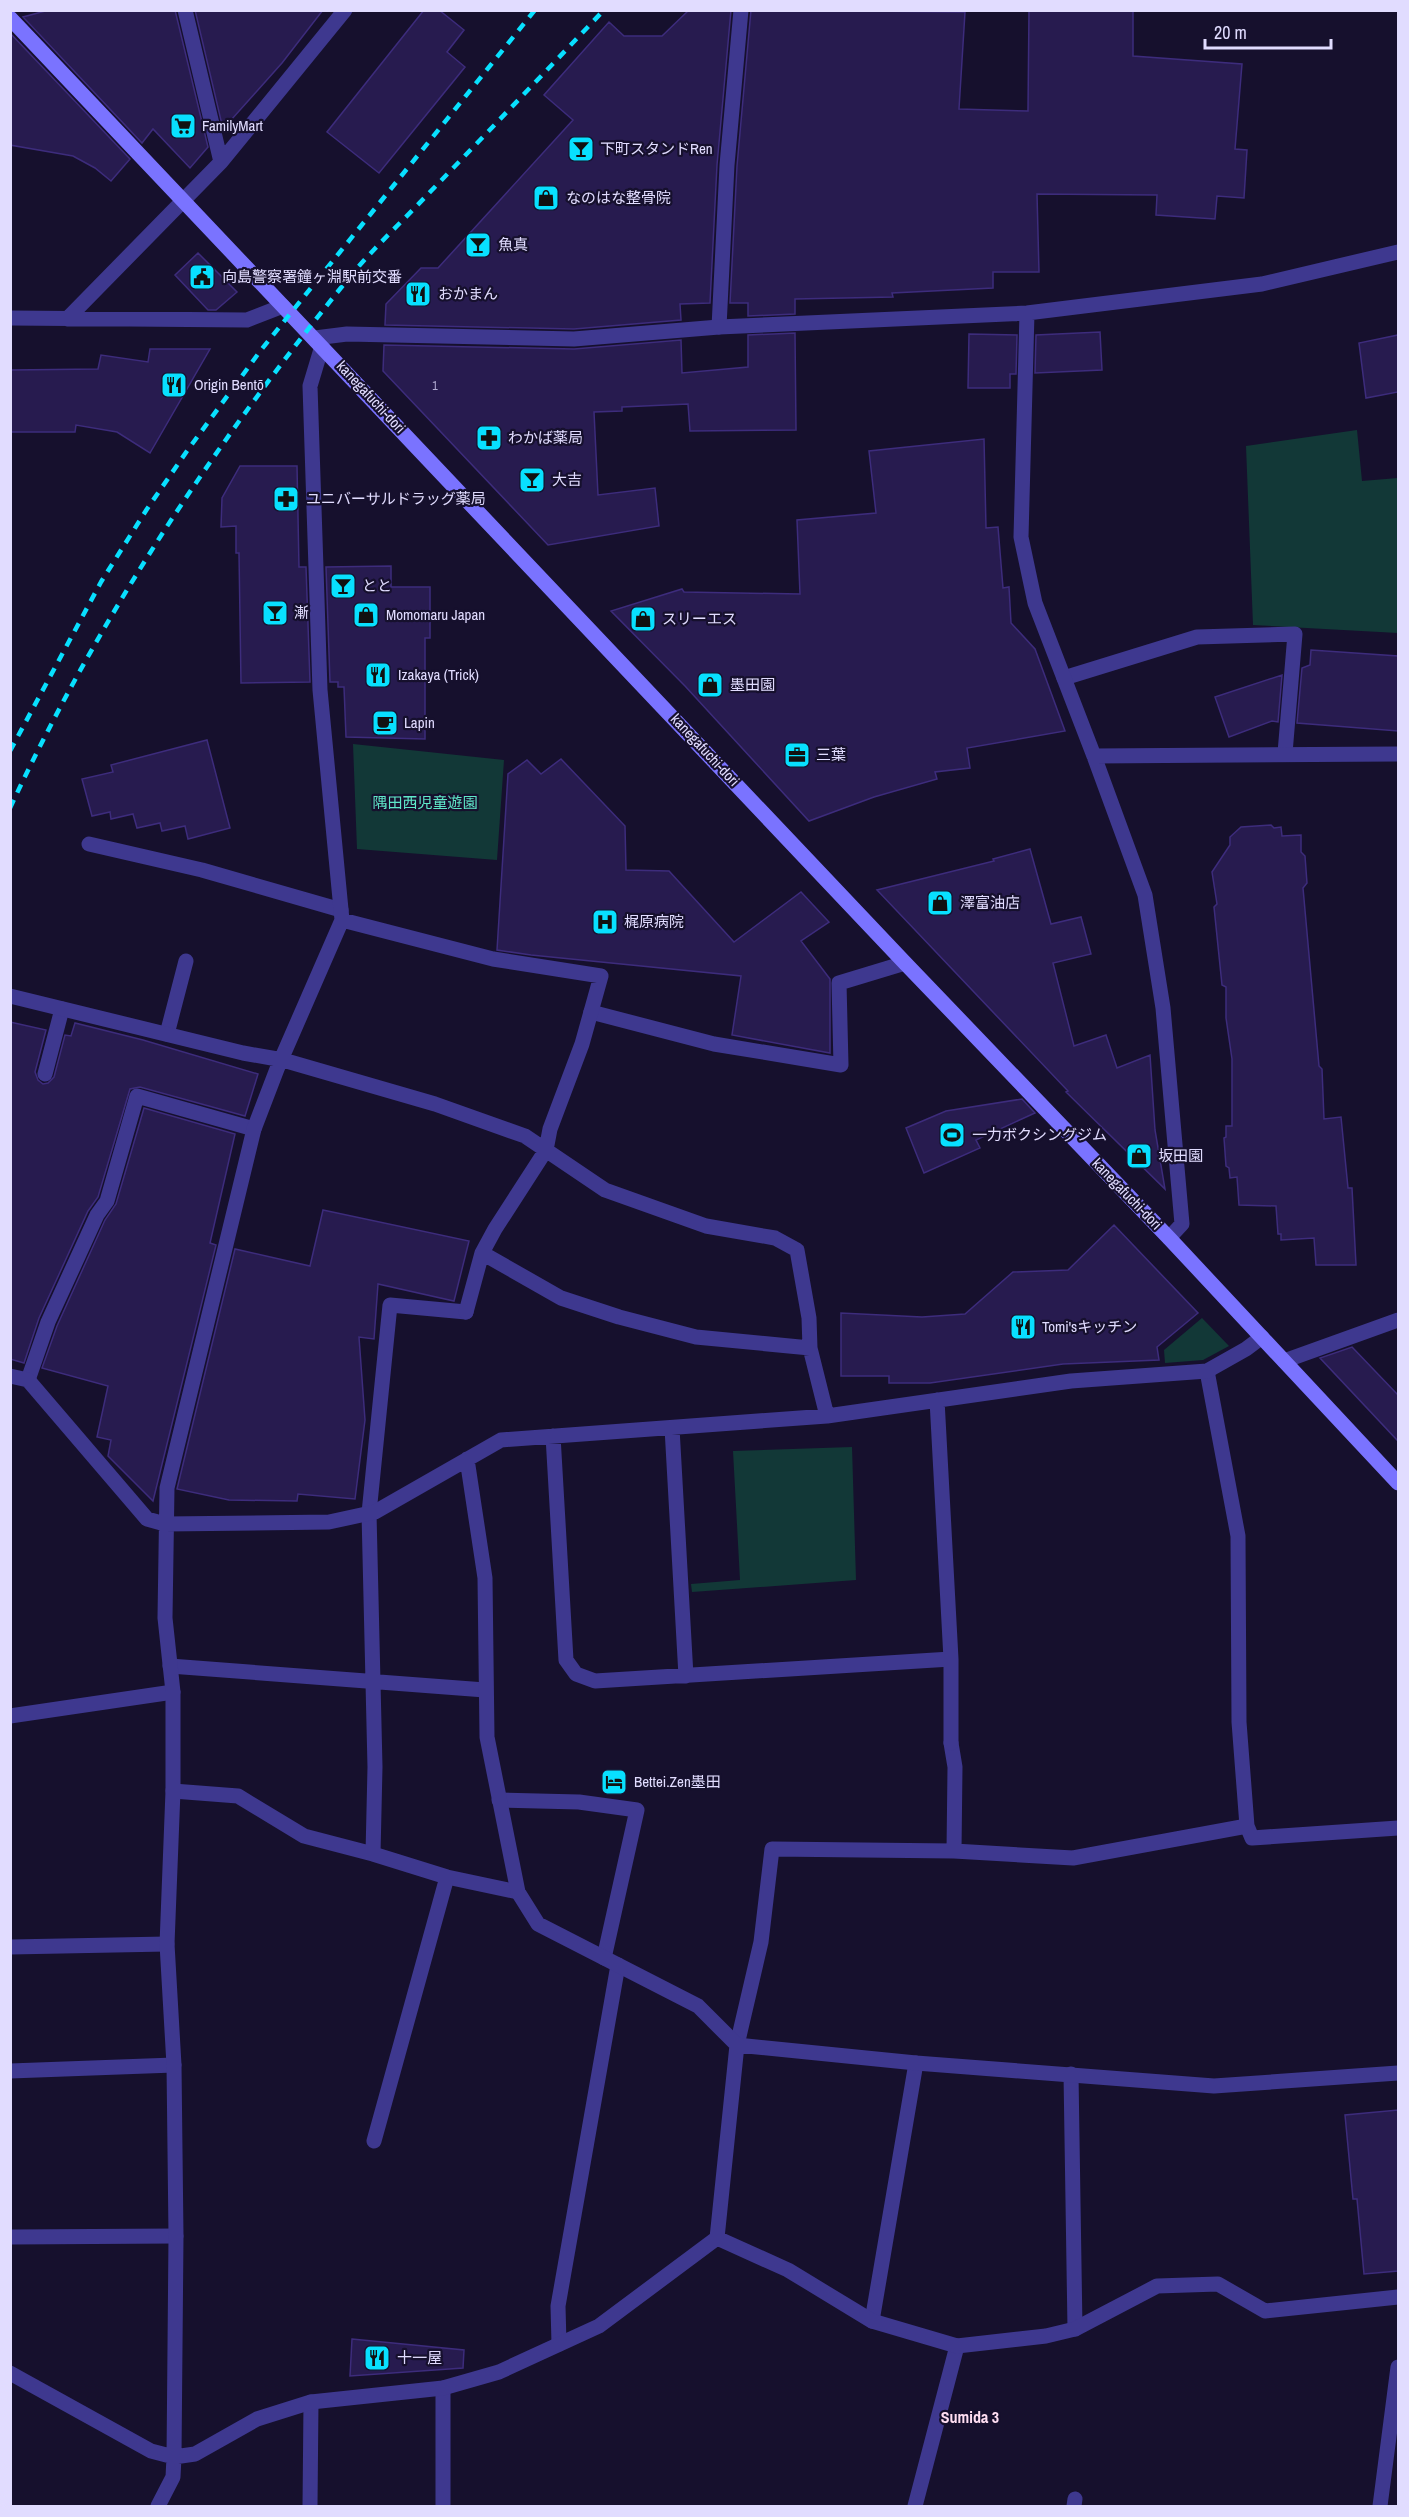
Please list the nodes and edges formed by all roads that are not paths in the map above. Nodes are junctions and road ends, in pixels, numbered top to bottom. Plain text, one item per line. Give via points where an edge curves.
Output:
1 (185, 10) edge
2 (345, 10) edge
3 (741, 10) edge
4 (10, 18) edge
5 (221, 162) junction
6 (183, 201) junction
7 (1398, 252) edge
8 (283, 306) junction
9 (1027, 313) junction
10 (10, 318) edge
11 (67, 319) junction
12 (719, 327) junction
13 (319, 342) junction
14 (1064, 678) junction
15 (1285, 753) junction
16 (1398, 754) edge
17 (1094, 756) junction
18 (89, 844) dead end
19 (341, 915) junction
20 (186, 961) dead end
21 (905, 963) junction
22 (10, 996) edge
23 (62, 1008) junction
24 (591, 1012) junction
25 (167, 1034) junction
26 (283, 1060) junction
27 (45, 1074) dead end
28 (254, 1129) junction
29 (546, 1150) junction
30 (1169, 1238) junction
31 (482, 1253) junction
32 (1398, 1320) edge
33 (1262, 1337) junction
34 (810, 1348) junction
35 (1284, 1361) junction
36 (1207, 1371) junction
37 (10, 1376) edge
38 (28, 1380) junction
39 (937, 1400) junction
40 (827, 1416) junction
41 (672, 1428) junction
42 (553, 1436) junction
43 (467, 1459) junction
44 (1398, 1483) edge
45 (369, 1513) junction
46 (165, 1524) junction
47 (951, 1659) junction
48 (170, 1666) junction
49 (686, 1676) junction
50 (373, 1682) junction
51 (484, 1690) junction
52 (172, 1692) junction
53 (10, 1716) edge
54 (173, 1791) junction
55 (499, 1800) junction
56 (1247, 1826) junction
57 (1398, 1828) edge
58 (954, 1851) junction
59 (373, 1854) junction
60 (447, 1877) junction
61 (518, 1892) junction
62 (167, 1944) junction
63 (10, 1947) edge
64 (611, 1962) junction
65 (737, 2045) junction
66 (916, 2062) junction
67 (174, 2065) junction
68 (10, 2071) edge
69 (1398, 2073) edge
70 (1071, 2074) junction
71 (374, 2141) dead end
72 (176, 2236) junction
73 (10, 2237) edge
74 (717, 2238) junction
75 (1398, 2297) edge
76 (872, 2321) junction
77 (1075, 2329) junction
78 (559, 2344) junction
79 (957, 2346) junction
80 (1398, 2367) edge
81 (10, 2373) edge
82 (443, 2388) junction
83 (311, 2402) junction
84 (174, 2457) junction
85 (158, 2506) edge
86 (310, 2506) edge
87 (443, 2506) edge
88 (915, 2506) edge
89 (1380, 2506) edge

1 - 5 street
2 - 5 street
3 - 12 street via 727,165
4 - 6 main road, kanegafuchi-dori
5 - 6 street
6 - 8 main road, kanegafuchi-dori
6 - 11 street
7 - 9 street via 1262,284
8 - 11 street via 247,320
8 - 13 main road, kanegafuchi-dori
9 - 12 street
9 - 14 street via 1021,537 1035,603
10 - 11 street
12 - 13 street via 574,339 347,334
13 - 19 street via 310,386 320,690
13 - 21 main road, kanegafuchi-dori
14 - 15 street via 1197,637 1295,634
14 - 17 street
15 - 16 street
15 - 17 street
17 - 30 street via 1144,895 1163,1008 1182,1224
18 - 19 street via 202,870
19 - 24 street via 493,959 601,976
19 - 26 street
20 - 25 street
21 - 24 street via 839,983 841,1065 714,1044
21 - 30 main road, kanegafuchi-dori
22 - 23 street
23 - 25 street
23 - 27 street
24 - 29 street
25 - 26 street
26 - 28 street
26 - 29 street via 435,1104 525,1136
28 - 38 street via 137,1096 107,1201 48,1322
28 - 46 street via 167,1488
29 - 31 street
29 - 34 street via 605,1190 706,1226 775,1238 797,1250
30 - 33 main road, kanegafuchi-dori
31 - 34 street via 561,1298 619,1317 696,1336
31 - 45 street via 466,1312 390,1305
32 - 35 street
33 - 35 main road, kanegafuchi-dori
33 - 36 street
34 - 40 street
35 - 44 main road, kanegafuchi-dori
36 - 39 street via 1071,1381
36 - 56 street via 1238,1536 1239,1722
37 - 38 street
38 - 46 street via 147,1519
39 - 40 street
39 - 47 street
40 - 41 street
41 - 42 street
41 - 49 street
42 - 43 street via 501,1440
42 - 49 street via 566,1660 576,1674 595,1681
43 - 45 street
43 - 51 street via 484,1578
45 - 46 street via 328,1521
45 - 50 street
46 - 48 street via 165,1618
47 - 49 street
47 - 58 street
48 - 50 street
48 - 52 street
50 - 51 street
50 - 59 street
51 - 55 street via 487,1737
52 - 53 street
52 - 54 street
54 - 59 street via 238,1796 304,1836
54 - 62 street
55 - 61 street
55 - 64 street via 579,1802 637,1810
56 - 57 street via 1252,1838
56 - 58 street via 1072,1858
58 - 65 street via 772,1849 760,1942
59 - 60 street
60 - 61 street
60 - 71 street
61 - 64 street via 538,1924
62 - 63 street
62 - 67 street
64 - 65 street via 698,2006
64 - 78 street via 558,2306
65 - 66 street
65 - 74 street
66 - 70 street
66 - 76 street
67 - 68 street
67 - 72 street
69 - 70 street via 1214,2086
70 - 77 street
72 - 73 street
72 - 84 street
74 - 76 street via 788,2270
74 - 78 street via 599,2326
75 - 77 street via 1265,2311 1218,2284 1157,2286
76 - 79 street
77 - 79 street
78 - 82 street via 499,2372
79 - 88 street
80 - 89 street
81 - 84 street via 151,2451
82 - 83 street
82 - 87 street
83 - 84 street via 257,2419 195,2454
83 - 86 street
84 - 85 street via 173,2477

